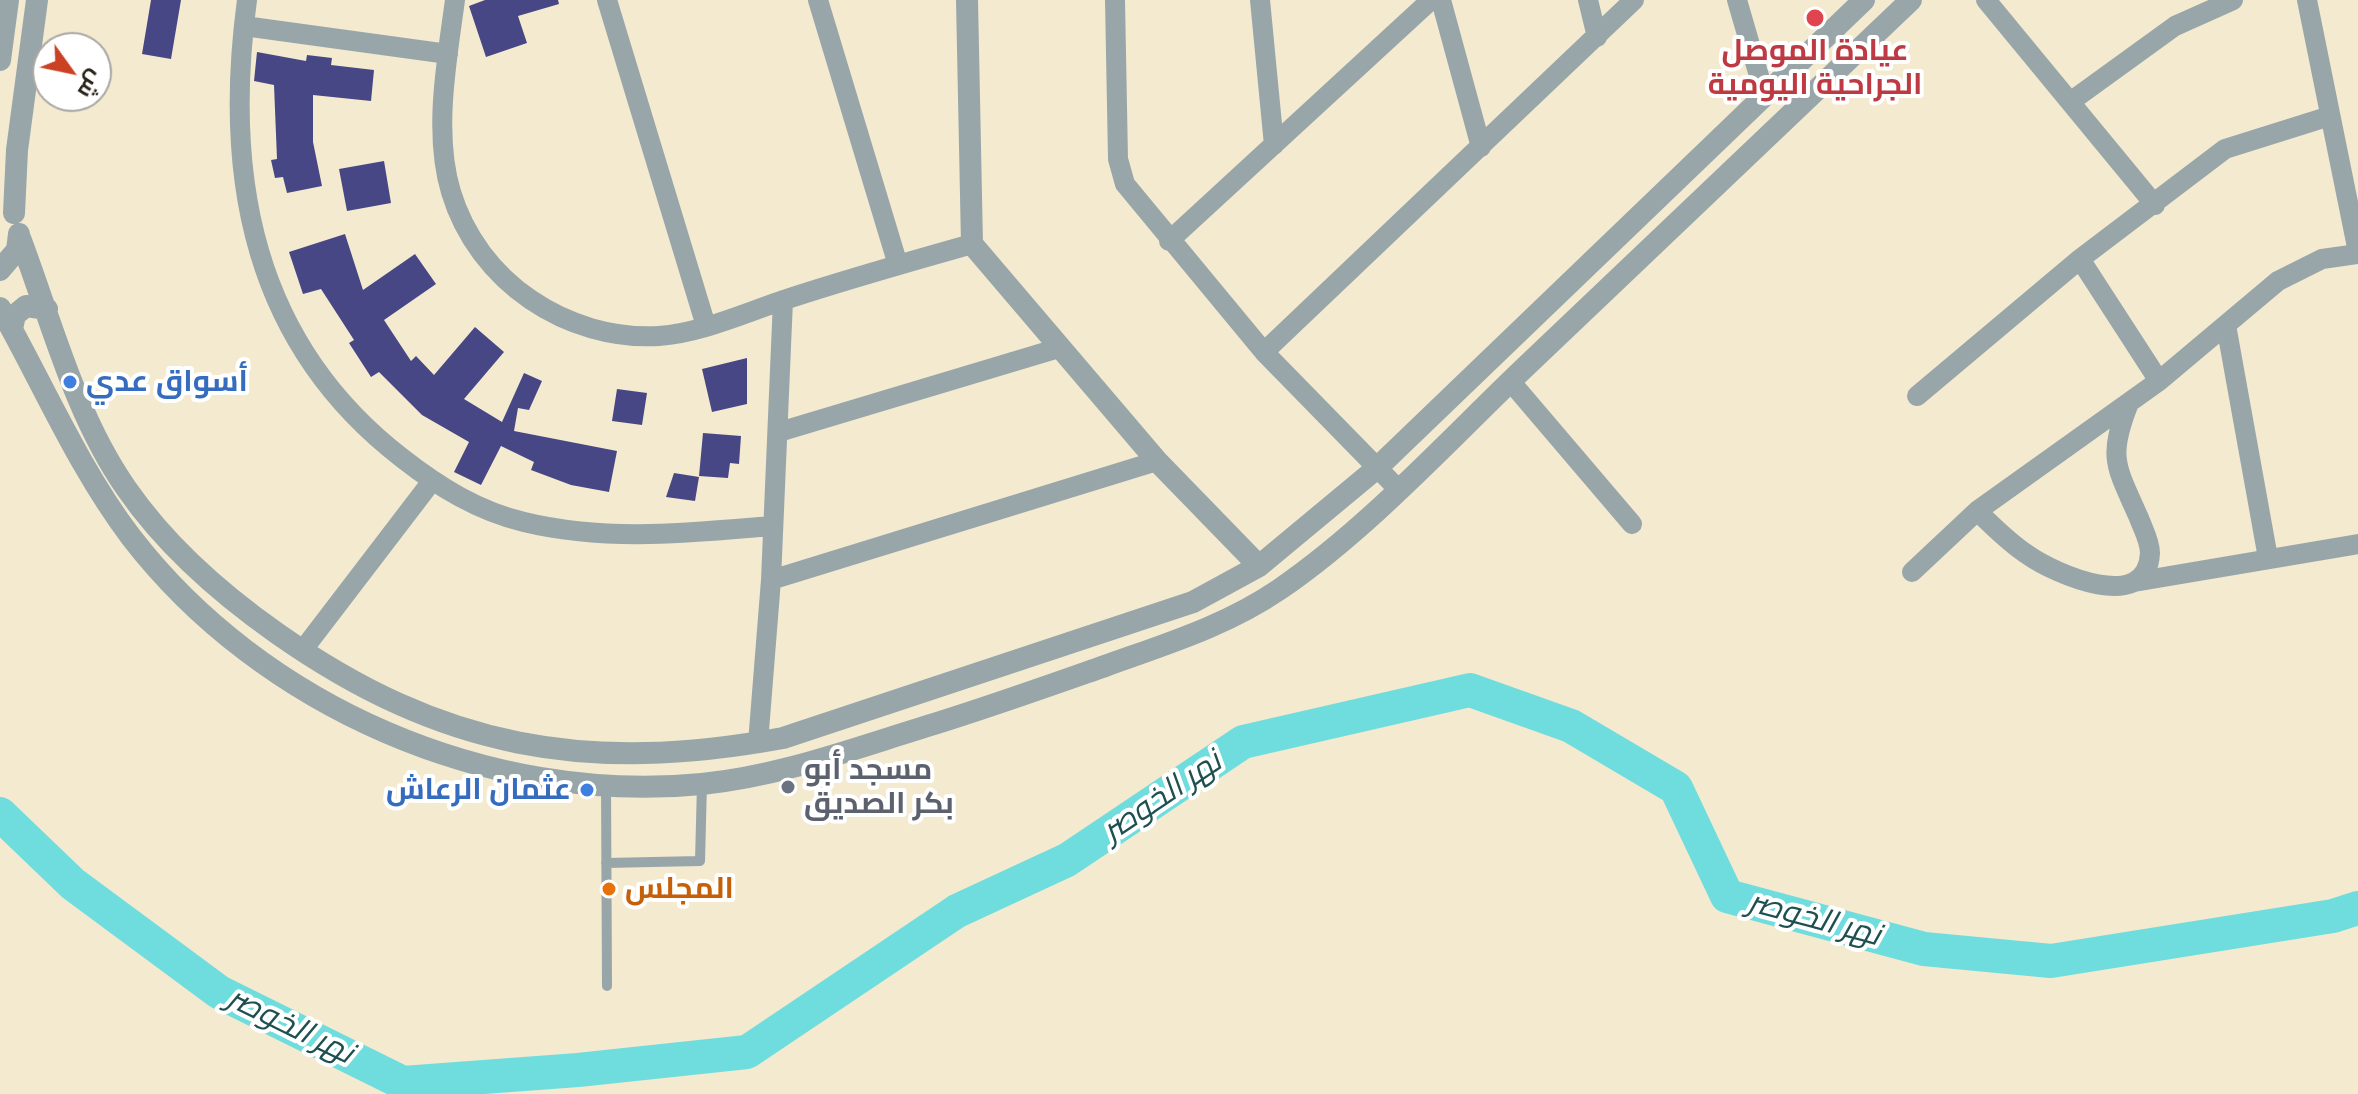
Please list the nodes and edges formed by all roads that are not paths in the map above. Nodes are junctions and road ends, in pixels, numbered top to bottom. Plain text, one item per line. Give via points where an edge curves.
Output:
1 (8, 0) edge
2 (37, 0) edge
3 (247, 0) edge
4 (455, 0) edge
5 (607, 0) edge
6 (818, 0) edge
7 (967, 0) edge
8 (1115, 0) edge
9 (1260, 0) edge
10 (1431, 0) edge
11 (1441, 0) edge
12 (1588, 0) edge
13 (1634, 0) edge
14 (1737, 0) edge
15 (1864, 0) edge
16 (1911, 0) edge
17 (1986, 0) edge
18 (2233, 0) edge
19 (2307, 0) edge
20 (244, 26) junction
21 (1597, 37) junction
22 (448, 54) junction
23 (0, 60) edge
24 (1764, 93) junction
25 (2070, 102) junction
26 (2330, 116) junction
27 (1274, 145) junction
28 (1481, 147) junction
29 (2155, 205) junction
30 (7, 206) edge
31 (20, 238) junction
32 (1169, 241) junction
33 (972, 244) junction
34 (2358, 253) edge
35 (2080, 259) junction
36 (898, 265) junction
37 (0, 270) edge
38 (783, 300) junction
39 (0, 308) edge
40 (47, 309) junction
41 (2226, 325) junction
42 (706, 326) junction
43 (12, 329) junction
44 (1059, 348) junction
45 (1264, 352) junction
46 (2159, 381) junction
47 (1511, 382) junction
48 (1917, 396) dead end
49 (2129, 403) junction
50 (779, 432) junction
51 (1157, 461) junction
52 (1377, 468) junction
53 (432, 481) junction
54 (1398, 489) junction
55 (1977, 511) junction
56 (1632, 524) dead end
57 (772, 526) junction
58 (2358, 544) edge
59 (2268, 558) junction
60 (1259, 566) junction
61 (1912, 572) dead end
62 (771, 580) junction
63 (2134, 582) junction
64 (302, 651) junction
65 (961, 681) junction
66 (971, 713) junction
67 (758, 743) junction
68 (606, 783) junction
69 (702, 784) junction
70 (606, 863) junction
71 (607, 986) dead end

1 - 23 street
2 - 30 street
3 - 20 street
4 - 22 street
5 - 42 street
6 - 36 street
7 - 33 street
8 - 32 street via 1118,159 1125,184
9 - 27 street
10 - 27 street
11 - 28 street
12 - 21 street
13 - 21 street
14 - 24 street
15 - 24 street
16 - 47 street
17 - 25 street
18 - 25 street via 2175,26
19 - 26 street
20 - 22 street
20 - 53 street via 241,166 248,216 274,299 329,390
21 - 28 street
22 - 42 street via 444,147 451,192 469,234 496,271 530,301 571,323 615,334 661,336
24 - 52 street
25 - 29 street
26 - 29 street via 2238,142
26 - 34 street
27 - 32 street
28 - 45 street
29 - 35 street
30 - 31 street
31 - 37 street via 11,260
31 - 40 street
32 - 45 street
33 - 36 street
33 - 44 street
34 - 41 street via 2299,269
35 - 46 street
35 - 48 street
36 - 38 street
38 - 42 street
38 - 50 street
39 - 43 street
40 - 43 street via 26,306 15,315
40 - 64 street via 90,420 125,487 219,589
41 - 46 street
41 - 59 street
43 - 68 street via 105,501 165,578 231,636 328,702 421,747 549,780
44 - 50 street
44 - 51 street
45 - 52 street
46 - 49 street
47 - 54 street
47 - 56 street
49 - 55 street
49 - 63 street via 2114,453 2150,554
50 - 57 street
51 - 60 street
51 - 62 street
52 - 54 street
52 - 60 street
53 - 57 street via 468,503 521,522 576,532 647,536
53 - 64 street
54 - 66 street via 1305,570 1240,615
55 - 61 street
55 - 63 street via 2051,568 2100,585 2120,588
57 - 62 street
58 - 59 street
59 - 63 street
60 - 65 street via 1193,602
62 - 67 street
64 - 67 street via 428,719 511,743 621,755
65 - 66 street
65 - 67 street
66 - 69 street via 785,770
68 - 69 street
68 - 70 lane
69 - 70 lane via 700,861
70 - 71 lane

